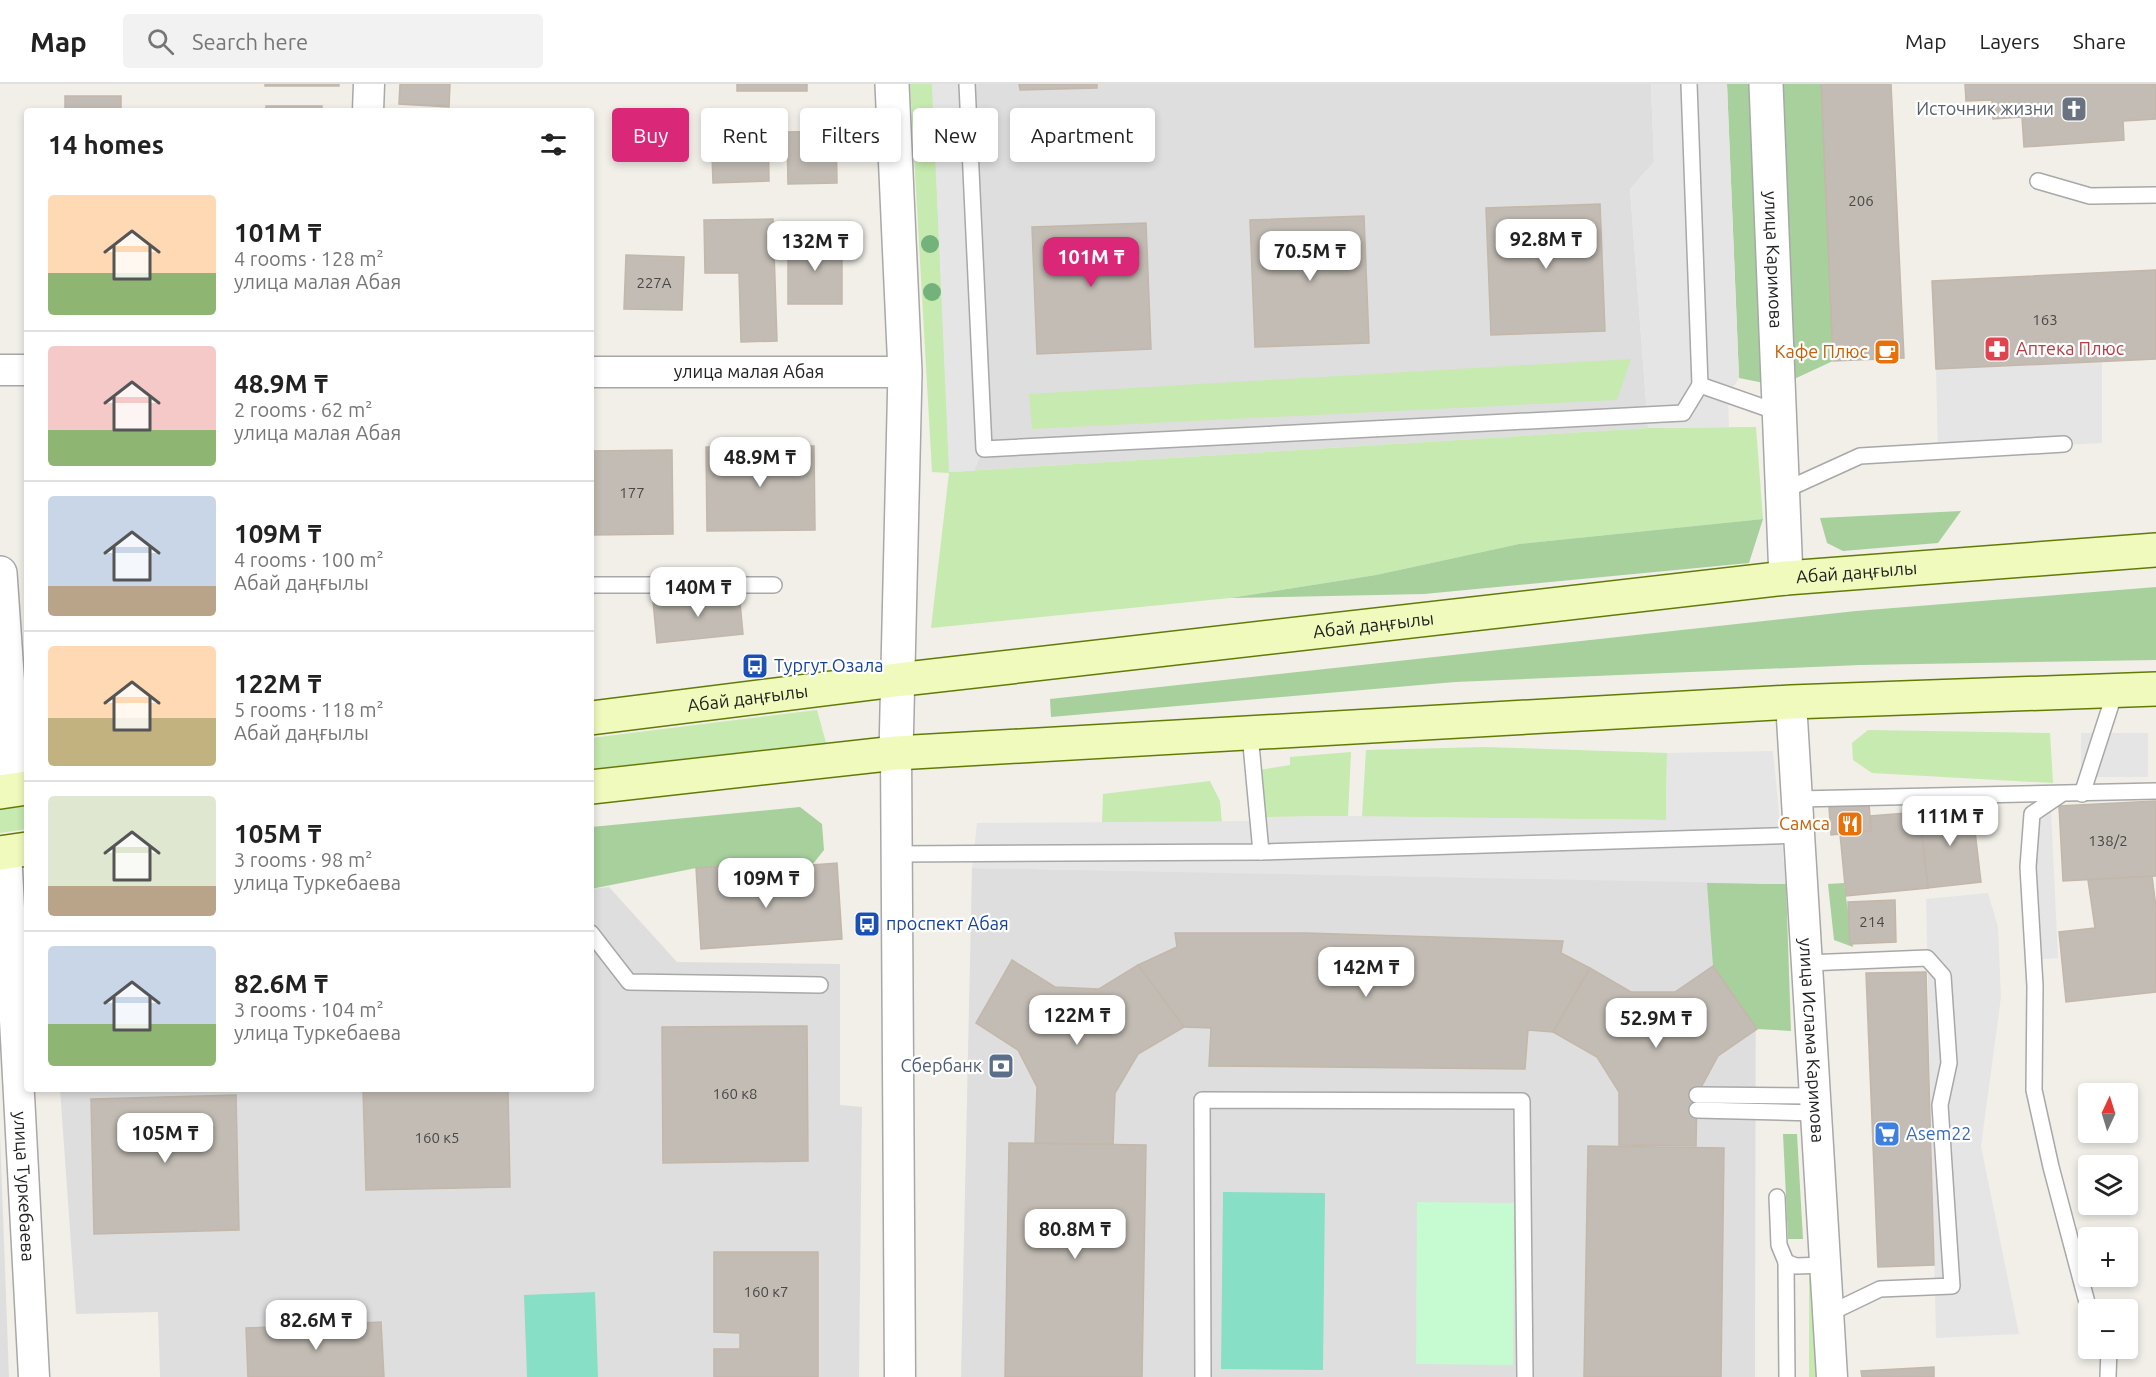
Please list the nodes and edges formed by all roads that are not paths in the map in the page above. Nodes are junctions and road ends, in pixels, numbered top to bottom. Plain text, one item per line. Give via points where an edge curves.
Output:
1 (369, 84) edge
2 (892, 84) edge
3 (967, 84) edge
4 (1689, 84) edge
5 (1766, 84) edge
6 (368, 108) edge
7 (2038, 181) dead end
8 (2156, 195) edge
9 (0, 370) edge
10 (24, 370) edge
11 (594, 372) edge
12 (904, 372) junction
13 (1700, 385) junction
14 (1780, 413) junction
15 (2064, 444) dead end
16 (1783, 491) junction
17 (2156, 550) edge
18 (0, 573) edge
19 (1786, 578) junction
20 (594, 585) edge
21 (774, 585) dead end
22 (896, 680) junction
23 (2116, 689) junction
24 (2156, 689) edge
25 (1791, 702) junction
26 (594, 718) edge
27 (1250, 734) junction
28 (896, 753) junction
29 (594, 787) edge
30 (14, 790) edge
31 (2156, 791) edge
32 (2082, 794) junction
33 (2060, 795) junction
34 (1798, 799) junction
35 (1800, 835) junction
36 (11, 851) edge
37 (1261, 852) junction
38 (896, 854) junction
39 (594, 937) edge
40 (13, 960) edge
41 (1808, 963) junction
42 (820, 985) dead end
43 (1697, 1102) dead end
44 (1816, 1105) junction
45 (1777, 1197) dead end
46 (1786, 1262) junction
47 (1825, 1265) junction
48 (2086, 1299) edge
49 (1828, 1314) junction
50 (2109, 1359) edge
51 (34, 1377) edge
52 (900, 1377) edge
53 (1203, 1377) edge
54 (1525, 1377) edge
55 (1787, 1377) edge
56 (1832, 1377) edge
57 (2108, 1377) edge

1 - 6 street
2 - 12 street
3 - 13 lane via 984,449 1683,413
4 - 13 lane
5 - 14 street, улица Каримова
7 - 8 lane via 2090,196
9 - 10 street
11 - 12 street, улица малая Абая
12 - 22 street
13 - 14 lane
14 - 16 street, улица Каримова
15 - 16 lane via 1860,456
16 - 19 street, улица Каримова
17 - 19 main road, Абай даңғылы
18 - 30 street
19 - 22 main road, Абай даңғылы
20 - 21 lane
22 - 26 main road, Абай даңғылы
22 - 28 street
23 - 24 main road
23 - 25 main road
23 - 32 lane
25 - 27 main road
25 - 34 street, улица Ислама Каримова
27 - 28 main road
27 - 37 lane
28 - 29 main road
28 - 38 street
31 - 32 lane
32 - 33 lane
33 - 34 lane
33 - 48 lane via 2032,814 2028,867 2035,986 2034,1090
34 - 35 street, улица Ислама Каримова
35 - 37 lane
35 - 41 street, улица Ислама Каримова
36 - 40 street, улица Туркебаева
37 - 38 lane
38 - 52 street
39 - 42 lane via 630,982
40 - 51 street, улица Туркебаева
41 - 44 street, улица Ислама Каримова
41 - 49 lane via 1927,958 1943,976 1948,1052 1940,1105 1952,1286 1880,1289
43 - 44 lane
44 - 47 street, улица Ислама Каримова
45 - 46 lane via 1779,1245
46 - 47 lane via 1796,1266
46 - 55 lane
47 - 49 street, улица Ислама Каримова
49 - 56 street, улица Ислама Каримова
50 - 57 lane
53 - 54 lane via 1202,1100 1522,1101

